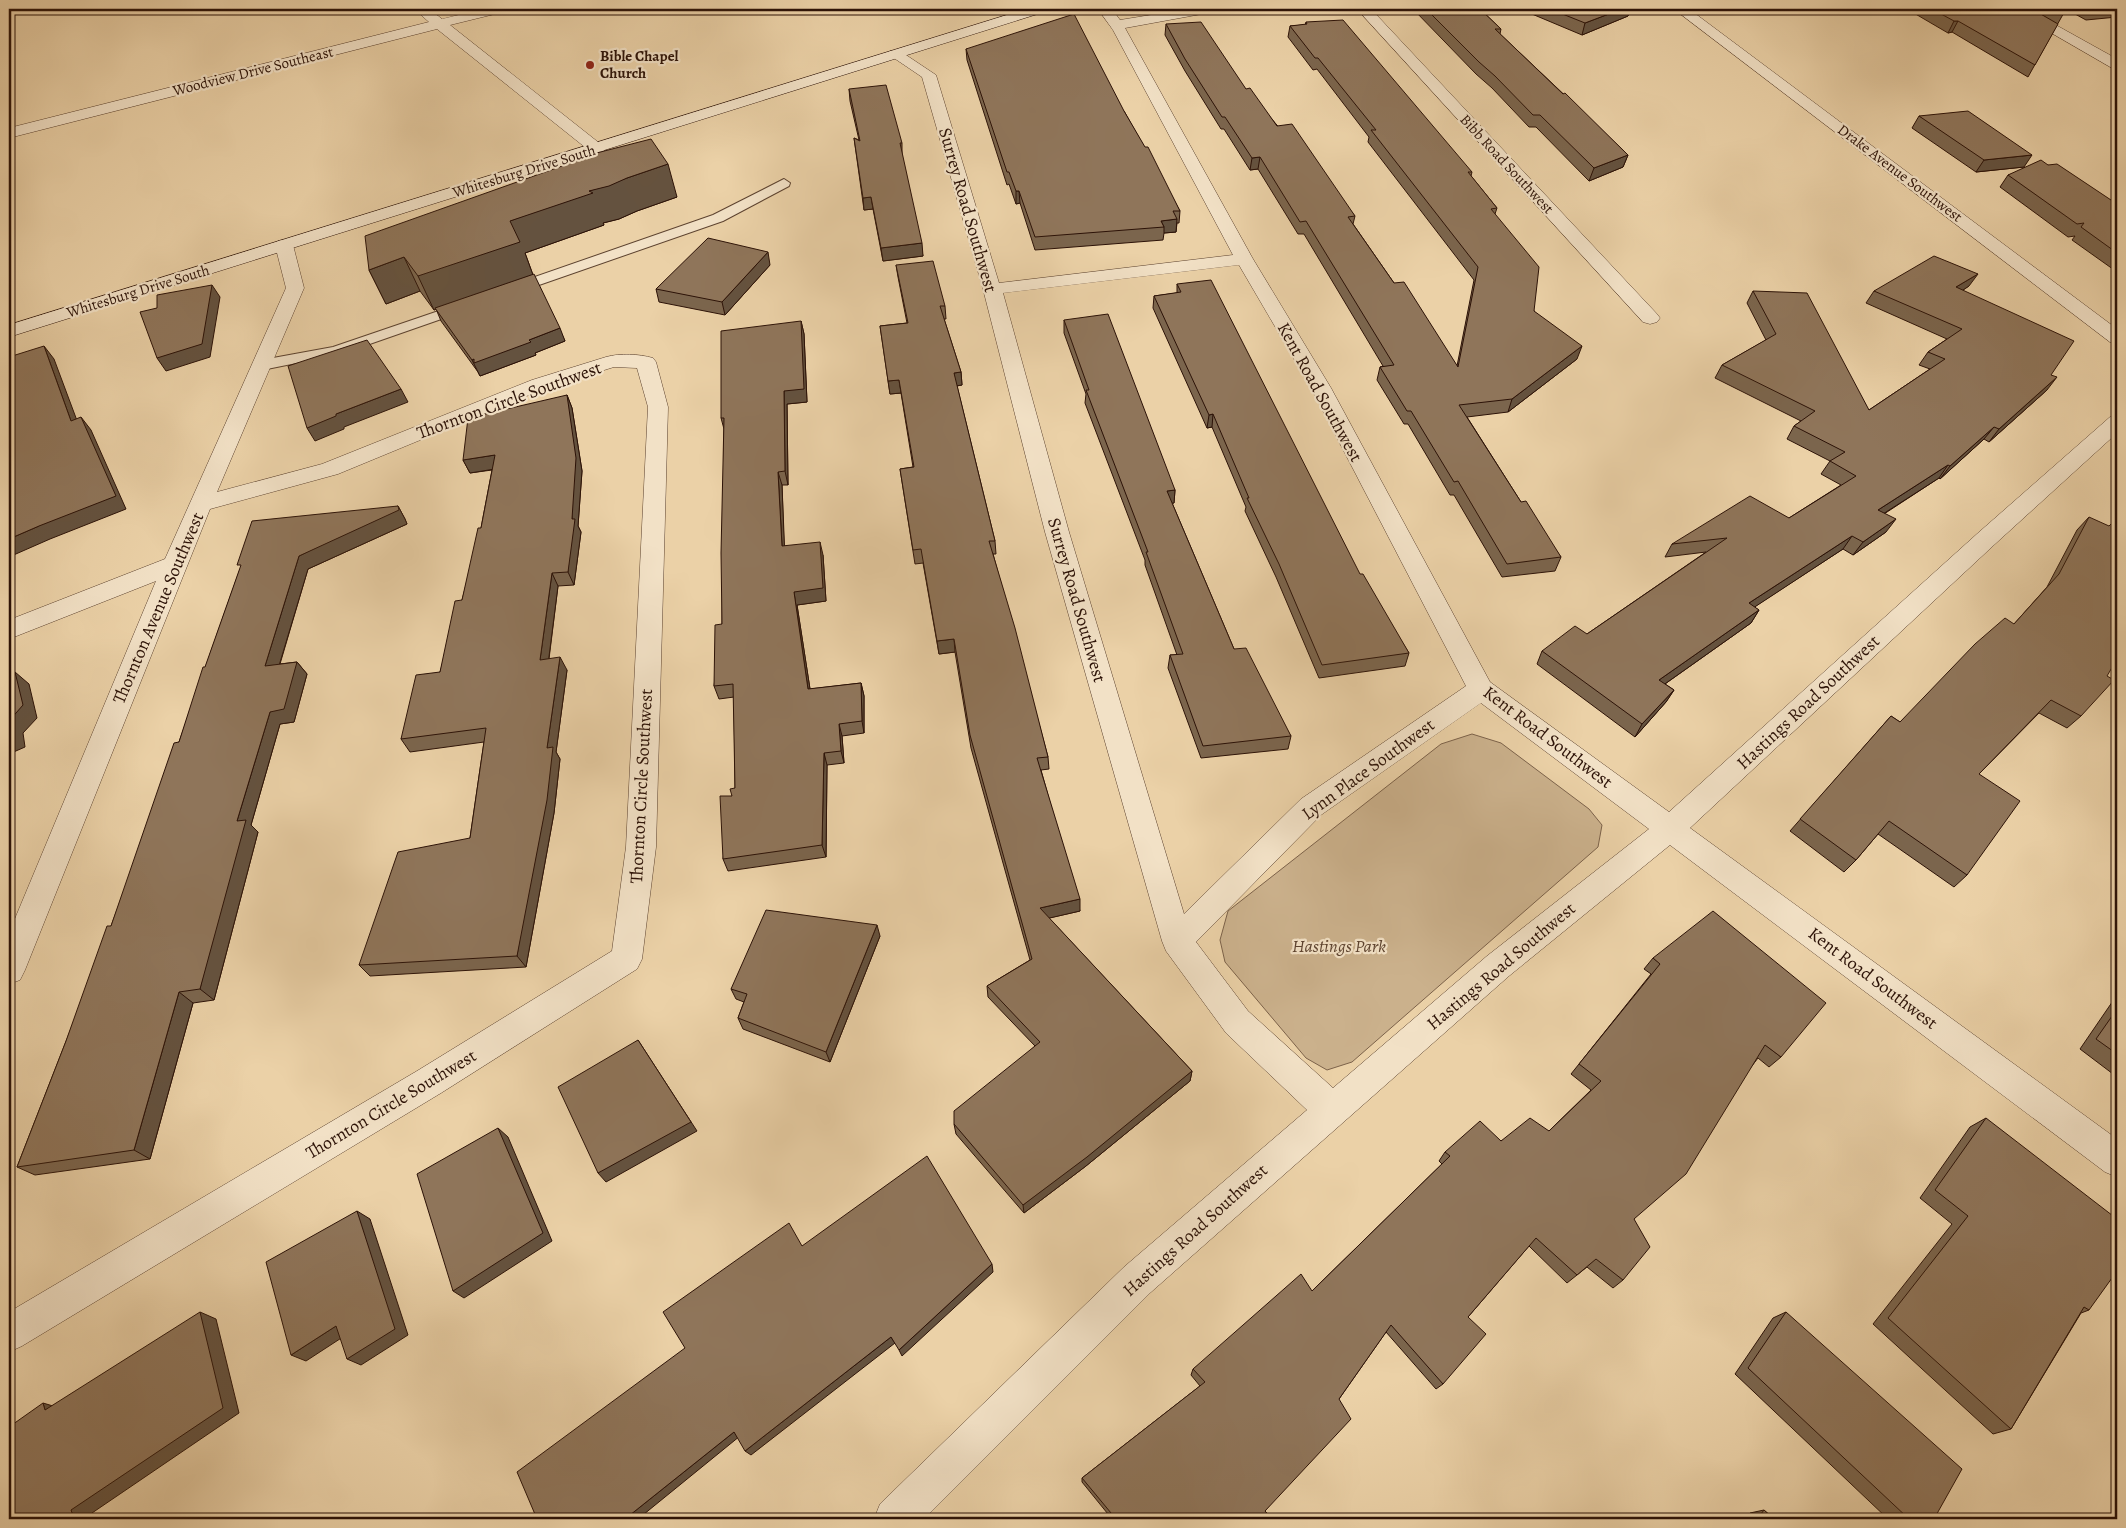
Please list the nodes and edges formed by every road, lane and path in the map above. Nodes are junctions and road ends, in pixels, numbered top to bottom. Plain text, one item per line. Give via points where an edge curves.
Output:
1 (421, 9) edge
2 (498, 9) edge
3 (1039, 9) edge
4 (1207, 9) edge
5 (1364, 9) edge
6 (1681, 9) edge
7 (2017, 9) edge
8 (1012, 12) edge
9 (1111, 17) edge
10 (438, 24) junction
11 (895, 54) junction
12 (2117, 65) edge
13 (9, 133) edge
14 (597, 148) junction
15 (784, 183) dead end
16 (284, 245) junction
17 (1244, 259) junction
18 (992, 289) junction
19 (494, 296) edge
20 (476, 303) edge
21 (1650, 318) dead end
22 (9, 331) edge
23 (2117, 338) edge
24 (262, 365) junction
25 (2117, 422) edge
26 (201, 504) junction
27 (175, 564) junction
28 (9, 630) edge
29 (1480, 689) junction
30 (1671, 828) junction
31 (1177, 941) junction
32 (9, 970) edge
33 (1332, 1110) junction
34 (2117, 1160) edge
35 (9, 1333) edge
36 (894, 1519) edge

1 - 10 street
2 - 10 street, Woodview Drive Southeast
3 - 8 street, Whitesburg Drive South
4 - 9 street via 1172,16
5 - 21 street, Bibb Road Southwest
6 - 23 street, Drake Avenue Southwest
7 - 12 street
8 - 11 street, Whitesburg Drive South
9 - 17 street, Kent Road Southwest
10 - 13 street, Woodview Drive Southeast
10 - 14 street
11 - 14 street, Whitesburg Drive South
11 - 18 street, Surrey Road Southwest via 929,75
14 - 16 street, Whitesburg Drive South
15 - 19 lane via 718,218
16 - 22 street, Whitesburg Drive South
16 - 24 street, Thornton Avenue Southwest via 295,288
17 - 18 street
17 - 29 street, Kent Road Southwest via 1321,388
18 - 31 street, Surrey Road Southwest via 1057,532
20 - 24 lane via 336,351
24 - 26 street, Thornton Avenue Southwest
25 - 30 street, Hastings Road Southwest
26 - 27 street, Thornton Avenue Southwest
26 - 35 street, Thornton Circle Southwest via 330,469 539,384 613,361 646,362 658,408 641,847 626,959 429,1082
27 - 28 street
27 - 32 street, Thornton Avenue Southwest
29 - 30 street, Kent Road Southwest
29 - 31 street, Lynn Place Southwest via 1311,807
30 - 33 street, Hastings Road Southwest via 1498,966
30 - 34 street, Kent Road Southwest
31 - 33 street, Surrey Road Southwest via 1237,1022
33 - 36 street, Hastings Road Southwest via 1136,1280

